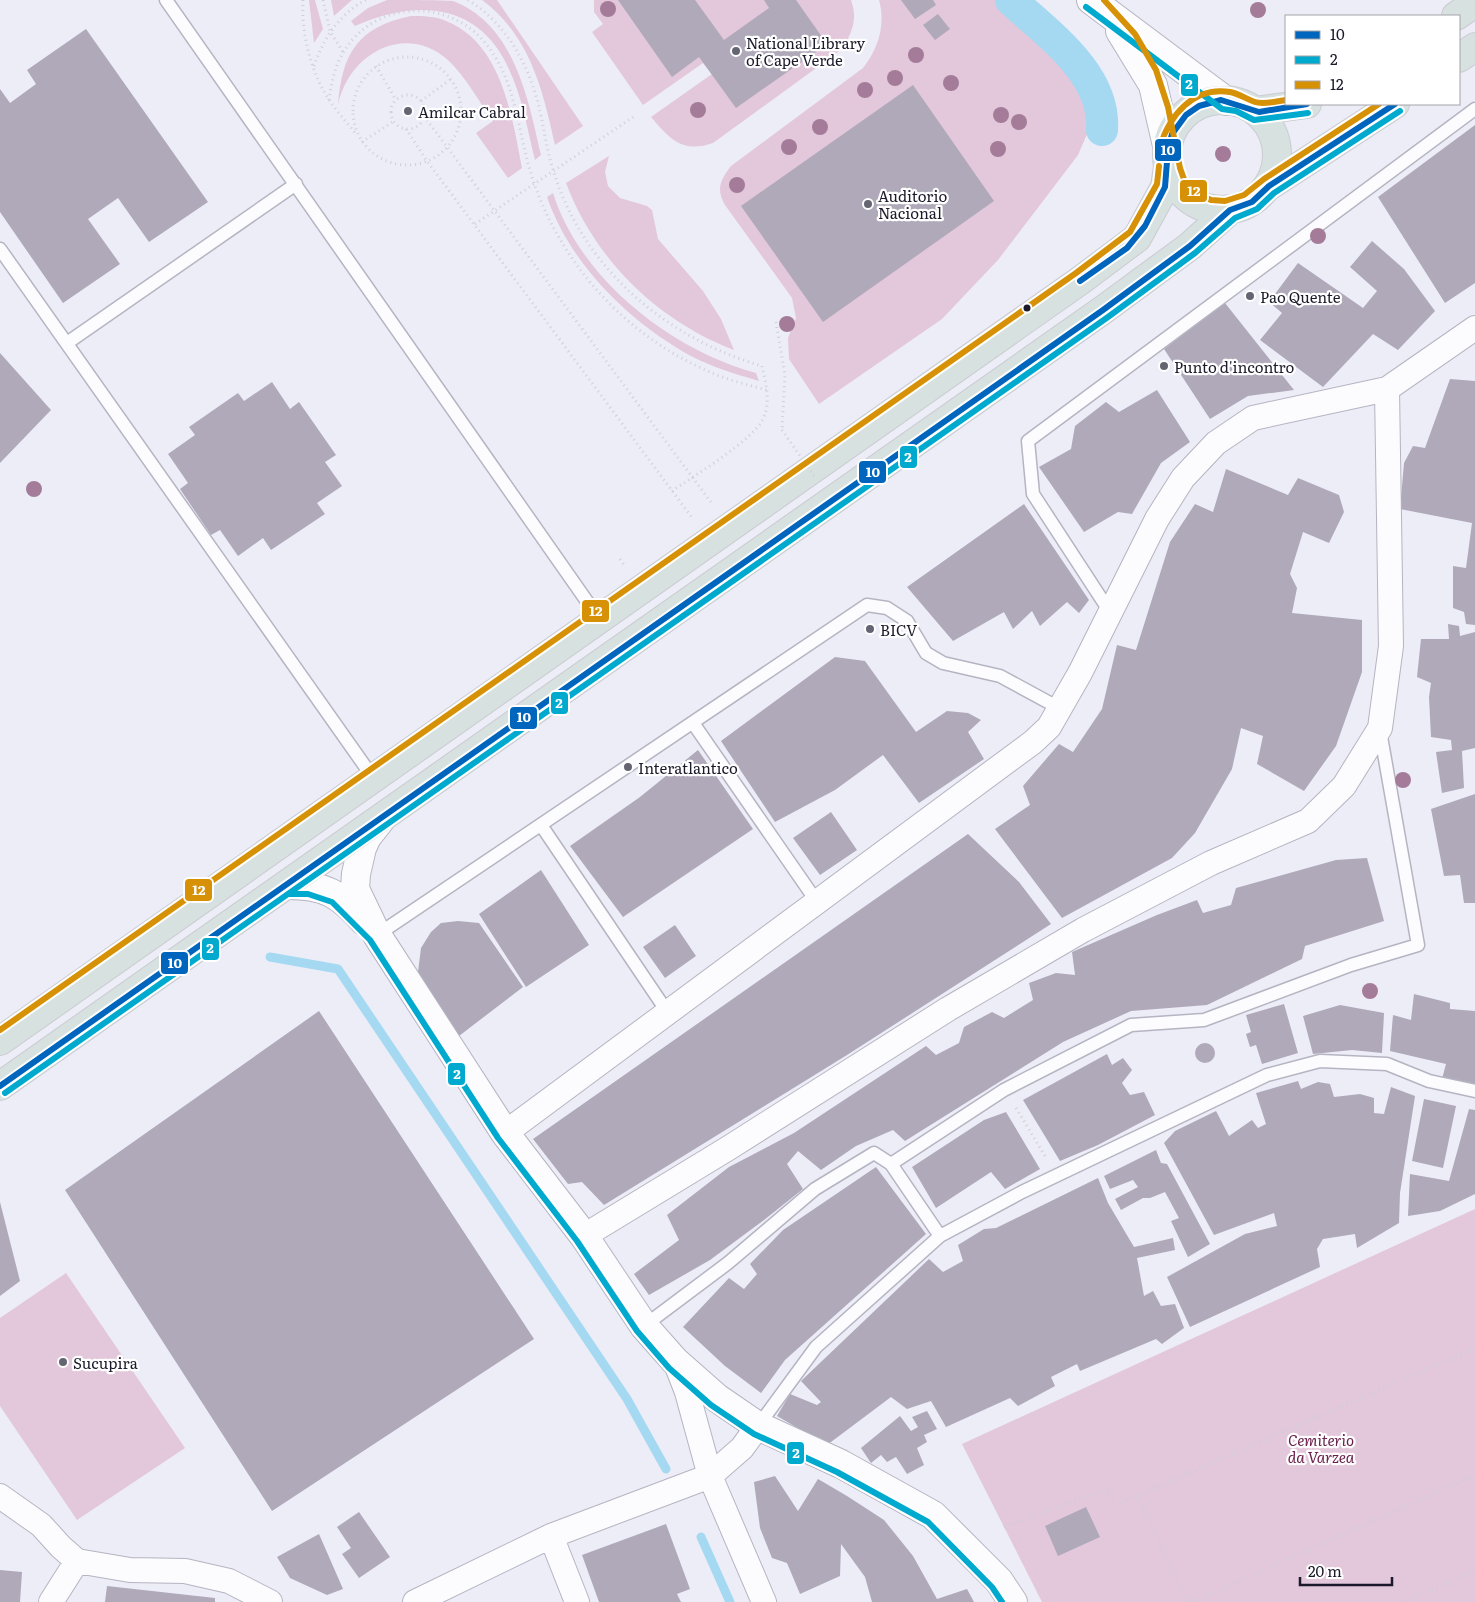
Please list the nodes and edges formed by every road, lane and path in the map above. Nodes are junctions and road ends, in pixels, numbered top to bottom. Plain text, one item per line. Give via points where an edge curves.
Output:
1 (166, 0) edge
2 (302, 0) edge
3 (323, 0) edge
4 (366, 0) edge
5 (468, 0) edge
6 (1475, 3) edge
7 (1096, 5) edge
8 (1457, 15) edge
9 (330, 31) junction
10 (1475, 46) edge
11 (343, 53) junction
12 (1460, 57) edge
13 (376, 66) junction
14 (314, 67) junction
15 (451, 79) junction
16 (329, 100) junction
17 (396, 100) junction
18 (1226, 100) junction
19 (421, 101) junction
20 (1300, 105) edge
21 (1393, 105) edge
22 (1475, 109) edge
23 (1255, 112) junction
24 (424, 116) junction
25 (636, 116) dead end
26 (394, 121) junction
27 (406, 129) junction
28 (362, 143) junction
29 (447, 147) junction
30 (1168, 158) junction
31 (427, 161) junction
32 (553, 171) junction
33 (296, 184) junction
34 (535, 184) junction
35 (1269, 186) junction
36 (1230, 210) junction
37 (494, 211) junction
38 (474, 224) junction
39 (0, 249) edge
40 (776, 322) dead end
41 (1475, 328) edge
42 (67, 343) junction
43 (1387, 389) junction
44 (767, 390) junction
45 (814, 476) dead end
46 (692, 477) junction
47 (672, 491) junction
48 (720, 535) junction
49 (1110, 612) junction
50 (600, 620) junction
51 (1060, 708) junction
52 (693, 723) junction
53 (1380, 728) junction
54 (374, 779) junction
55 (382, 818) junction
56 (541, 824) junction
57 (288, 885) junction
58 (816, 902) junction
59 (376, 935) junction
60 (668, 1012) junction
61 (0, 1041) edge
62 (0, 1086) edge
63 (1004, 1090) junction
64 (1475, 1091) edge
65 (505, 1133) junction
66 (891, 1164) junction
67 (1058, 1176) junction
68 (584, 1236) junction
69 (940, 1236) junction
70 (644, 1326) junction
71 (1475, 1348) edge
72 (675, 1361) junction
73 (758, 1426) junction
74 (1475, 1475) edge
75 (710, 1476) junction
76 (0, 1496) edge
77 (1137, 1496) junction
78 (1004, 1527) dead end
79 (551, 1536) junction
80 (77, 1561) junction
81 (1475, 1570) edge
82 (51, 1602) edge
83 (270, 1602) edge
84 (415, 1602) edge
85 (577, 1602) edge
86 (764, 1602) edge
87 (1013, 1602) edge
88 (1188, 1602) edge
89 (1192, 1602) edge
90 (1405, 1602) edge

1 - 33 lane
2 - 14 path via 306,37
3 - 9 path
4 - 9 path
5 - 32 path via 505,32 520,56 539,107
6 - 8 main road
7 - 18 street
7 - 30 street via 1127,39 1153,85
9 - 11 path
9 - 14 path
10 - 12 main road
11 - 16 path via 333,76
11 - 34 path via 360,31 392,13 430,10 448,14 467,25 501,67 518,112
13 - 15 path via 396,57 412,56 427,60
13 - 17 path
13 - 28 path via 359,83 353,98 352,113
14 - 16 path
15 - 19 path
15 - 29 path via 462,108 460,124
16 - 28 path
17 - 19 path via 404,95
17 - 26 path via 392,108
18 - 23 main road via 1240,103
18 - 30 main road via 1194,108 1181,120 1172,134
19 - 24 path
20 - 23 main road
21 - 35 main road
22 - 49 lane via 1028,441 1034,494
23 - 35 main road via 1267,123 1275,138 1276,170
24 - 27 path via 415,127
24 - 29 path
25 - 32 path
26 - 27 path
26 - 28 path
27 - 31 path
28 - 31 path via 387,162 402,166
29 - 31 path
29 - 37 path
30 - 36 main road via 1174,182 1184,195 1214,210
30 - 48 main road via 1165,187 1137,238 1032,316
31 - 38 path
32 - 34 path
32 - 44 path via 575,223 623,286 670,325 698,342 762,366
33 - 42 lane
33 - 50 lane
34 - 37 path
34 - 44 path via 556,233 571,258 607,302 656,343 687,361 710,372
35 - 36 main road via 1252,202
36 - 55 main road via 1190,246 1103,310
37 - 38 path
37 - 46 path
38 - 47 path
39 - 42 lane
40 - 45 path, bridge via 785,375 782,430
41 - 43 street
42 - 54 lane
43 - 49 street via 1253,418 1216,443 1183,478 1157,518
43 - 53 street via 1391,646
44 - 46 path via 766,408 757,429
46 - 47 path
46 - 48 path
47 - 48 path
48 - 50 main road
49 - 51 street
50 - 54 main road
51 - 52 lane via 1000,676 943,663 926,653 907,621 887,608 867,605
51 - 58 street via 1050,727 1032,742
52 - 56 lane
52 - 58 lane
53 - 63 lane via 1418,945 1351,965 1204,1020 1131,1025
53 - 68 street via 1344,786 1308,821 1211,864 1083,930 948,1008
54 - 61 main road
55 - 57 main road
55 - 59 street via 362,848 356,882
56 - 59 lane
56 - 60 lane
57 - 59 street via 309,885 336,894
57 - 62 main road
58 - 60 street
59 - 65 street
60 - 65 street
63 - 66 lane
63 - 67 path
64 - 67 lane via 1429,1081 1387,1064 1320,1061 1267,1075
65 - 68 street
66 - 69 lane
66 - 70 lane via 874,1152 815,1189 728,1263
67 - 69 lane
68 - 70 street
69 - 73 lane via 816,1347
70 - 72 street
71 - 77 path
72 - 73 street via 717,1398
72 - 75 street
73 - 75 street via 742,1448
73 - 87 street via 841,1464 933,1515 999,1581
74 - 89 path
75 - 79 street
75 - 86 street
76 - 80 street via 41,1525
77 - 78 path via 1116,1505 1108,1488
77 - 88 path
79 - 84 street
79 - 85 street
80 - 82 street
80 - 83 street via 130,1570 185,1571 229,1581
81 - 90 path

